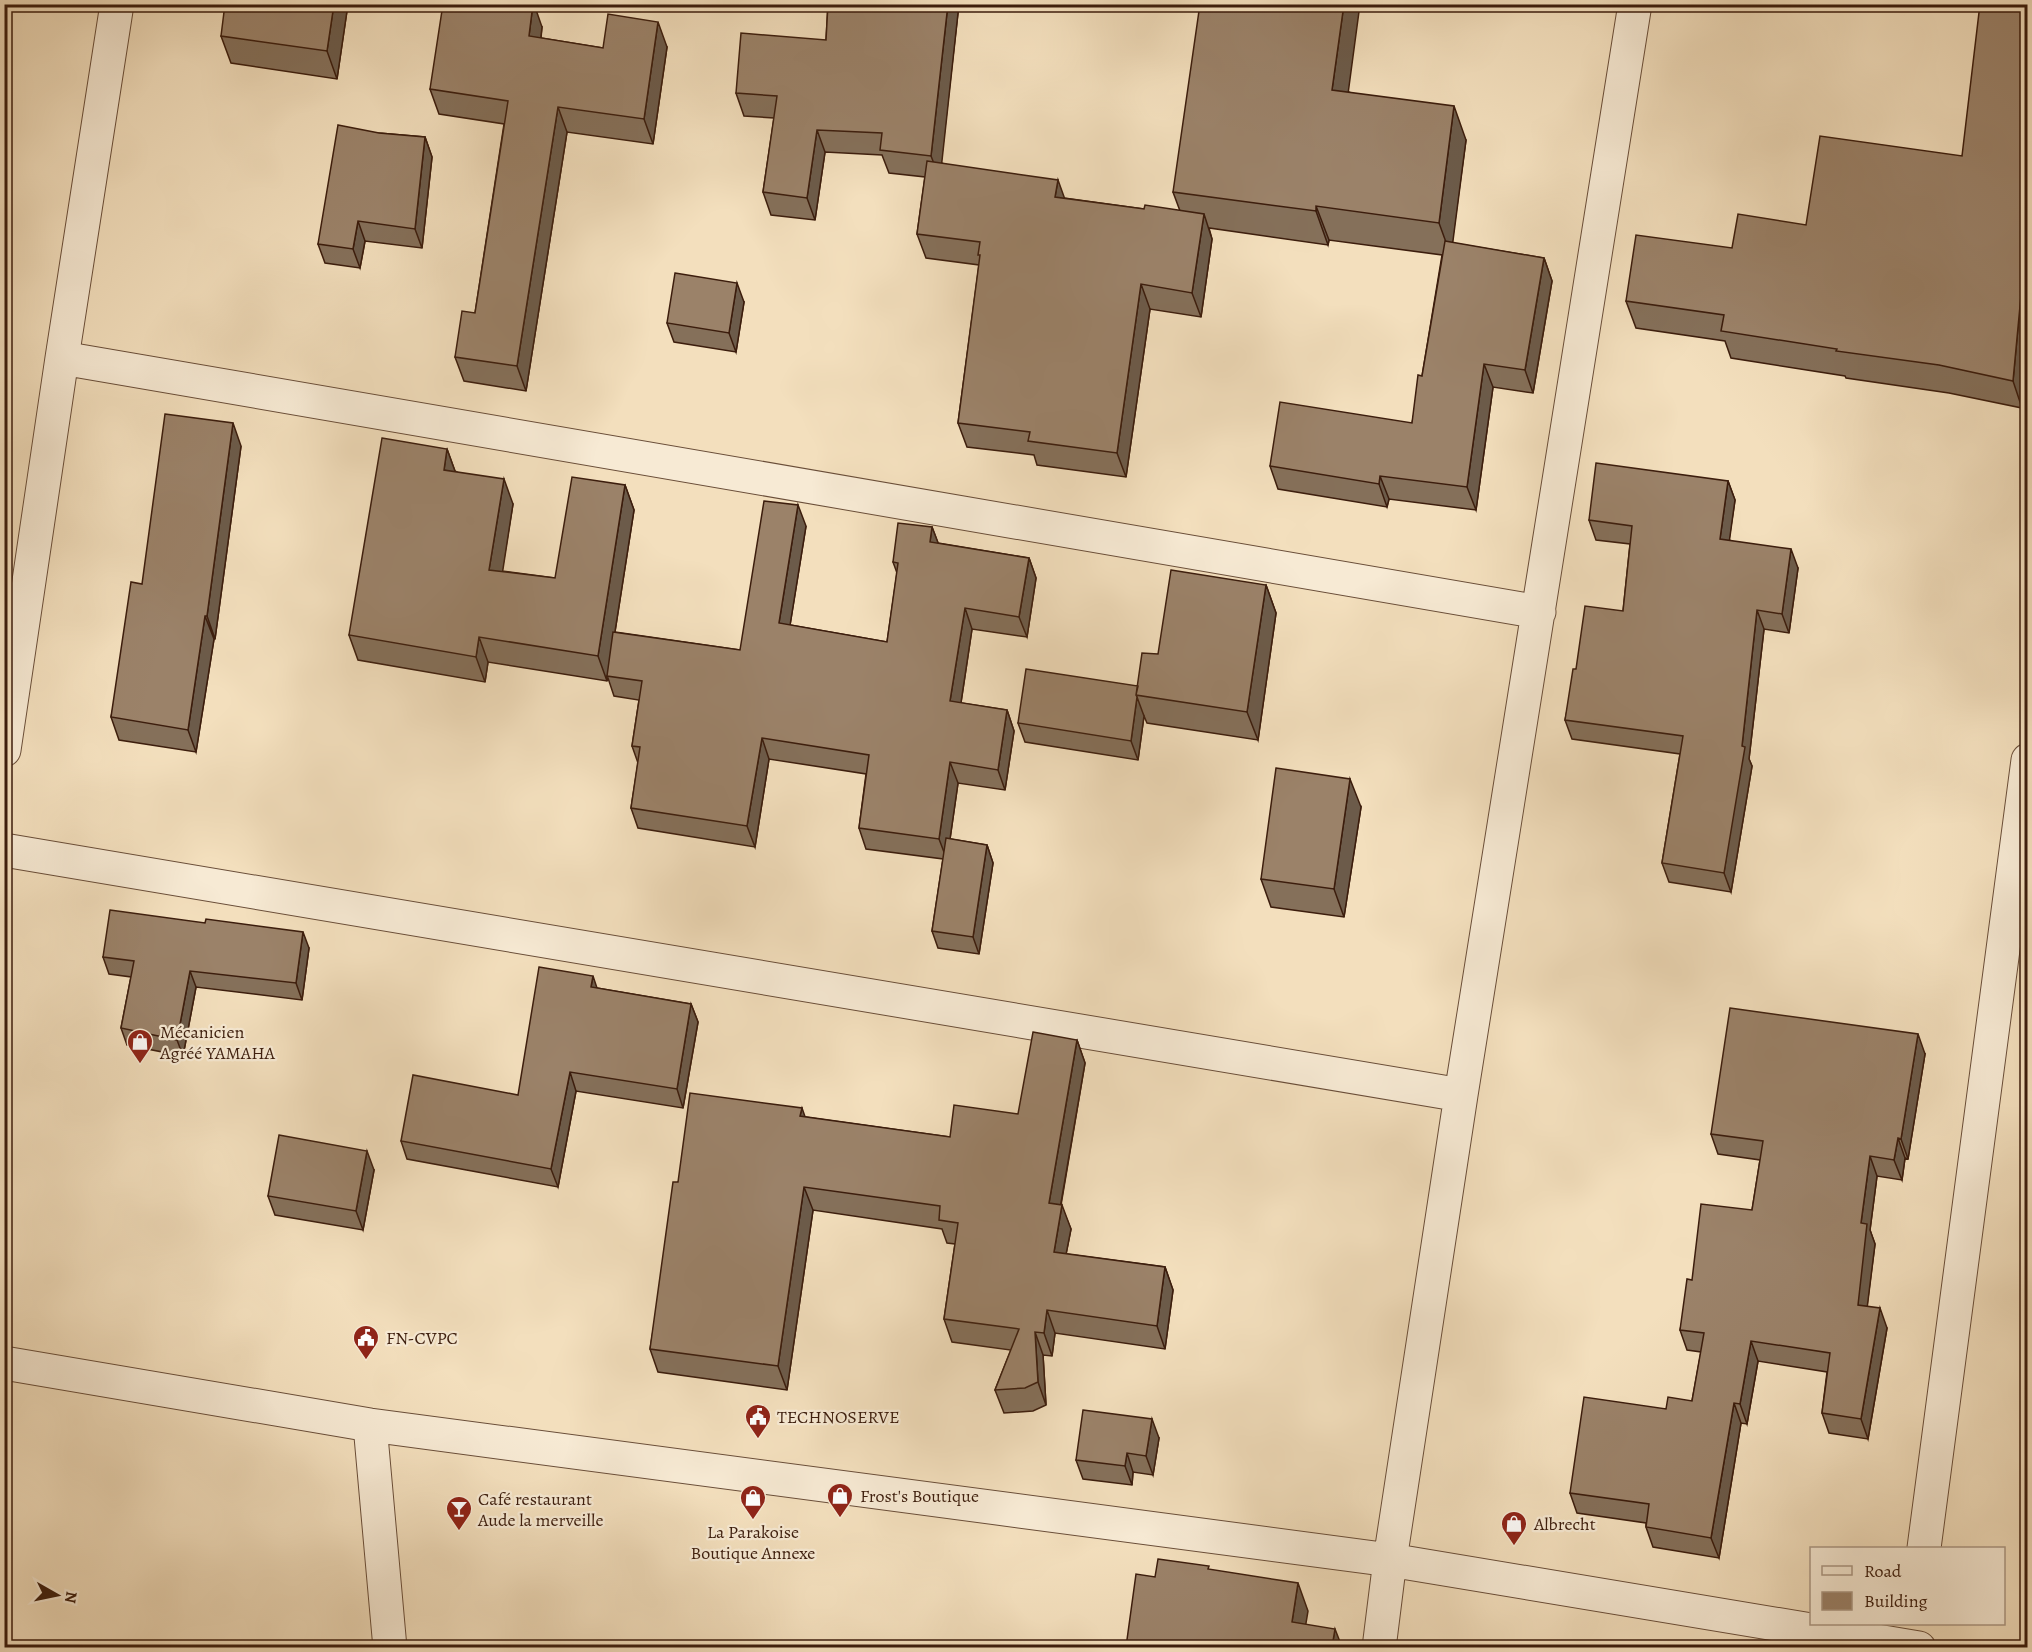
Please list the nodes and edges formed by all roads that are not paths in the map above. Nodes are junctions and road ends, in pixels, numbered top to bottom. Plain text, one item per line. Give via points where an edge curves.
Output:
1 (117, 4) edge
2 (1635, 4) edge
3 (62, 358) junction
4 (1539, 612) junction
5 (4, 750) edge
6 (2028, 760) edge
7 (4, 850) edge
8 (1461, 1095) junction
9 (4, 1363) edge
10 (370, 1425) junction
11 (1924, 1547) edge
12 (1390, 1560) junction
13 (1810, 1623) edge
14 (1821, 1625) edge
15 (1914, 1639) edge
16 (390, 1647) edge
17 (1379, 1647) edge

1 - 3 street
2 - 4 street
3 - 4 street
3 - 5 street
4 - 8 street
6 - 11 street
7 - 8 street
8 - 12 street
9 - 10 street
10 - 12 street
10 - 16 street
12 - 13 street
12 - 17 street
14 - 15 street

